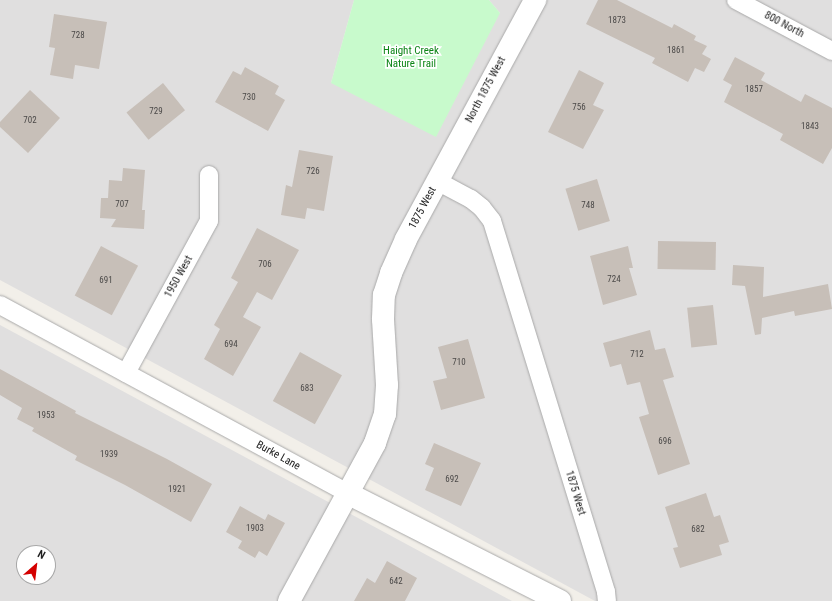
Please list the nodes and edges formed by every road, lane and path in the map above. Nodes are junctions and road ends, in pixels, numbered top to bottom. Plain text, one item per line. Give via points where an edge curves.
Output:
1 (535, 0) edge
2 (736, 0) edge
3 (832, 51) edge
4 (209, 175) dead end
5 (438, 181) junction
6 (0, 305) edge
7 (126, 373) junction
8 (347, 493) junction
9 (289, 601) edge
10 (560, 601) edge
11 (607, 601) edge

1 - 5 street, North 1875 West
2 - 3 street, 800 North
4 - 7 street, 1950 West via 209,221
5 - 8 street, 1875 West via 406,239 384,295 387,385 385,414 375,443
5 - 11 street, 1875 West via 471,199 492,221
6 - 7 street, Burke Lane
7 - 8 street, Burke Lane
8 - 9 street, 1875 West
8 - 10 street, Burke Lane

